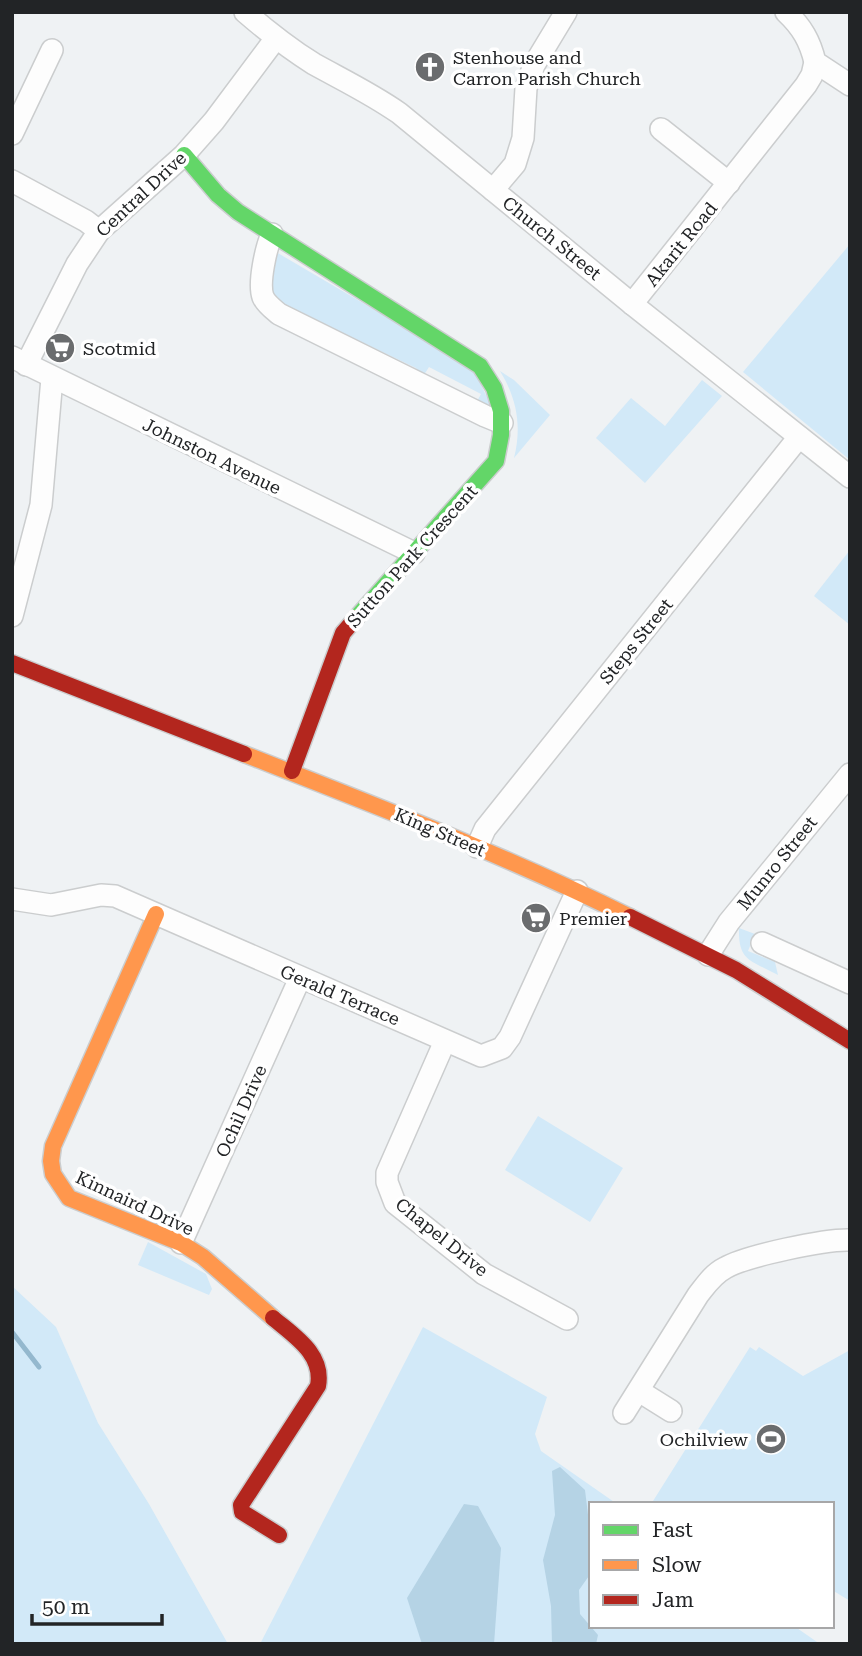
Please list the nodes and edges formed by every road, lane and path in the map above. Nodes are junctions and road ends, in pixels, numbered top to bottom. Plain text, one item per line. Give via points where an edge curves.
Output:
1 (245, 12) edge
2 (566, 12) edge
3 (786, 12) edge
4 (276, 38) junction
5 (52, 50) dead end
6 (814, 62) junction
7 (850, 85) edge
8 (662, 129) dead end
9 (12, 134) edge
10 (184, 155) junction
11 (12, 180) edge
12 (729, 183) junction
13 (493, 190) junction
14 (99, 231) junction
15 (272, 234) junction
16 (632, 304) junction
17 (19, 361) edge
18 (52, 378) junction
19 (502, 423) junction
20 (799, 437) junction
21 (850, 477) edge
22 (414, 552) junction
23 (12, 616) edge
24 (12, 663) edge
25 (292, 771) junction
26 (850, 774) edge
27 (477, 847) junction
28 (577, 891) junction
29 (12, 899) edge
30 (156, 914) junction
31 (762, 943) dead end
32 (708, 955) junction
33 (300, 978) junction
34 (850, 984) edge
35 (445, 1041) junction
36 (850, 1041) edge
37 (850, 1240) edge
38 (181, 1243) junction
39 (567, 1319) dead end
40 (639, 1391) junction
41 (671, 1411) dead end
42 (624, 1413) dead end
43 (279, 1535) dead end

1 - 4 street, Church Street
2 - 13 street via 534,65 526,88 523,138 515,164
3 - 6 street via 800,25
4 - 10 street, Central Drive
4 - 13 street, Church Street via 375,96
5 - 9 street
6 - 7 street
6 - 12 street, Akarit Road via 806,85
8 - 12 street
10 - 14 street, Central Drive
10 - 15 street, Sutton Park Crescent via 218,195
11 - 14 street
12 - 16 street, Akarit Road
13 - 16 street, Church Street
14 - 17 street, Central Drive
15 - 19 street, Sutton Park Crescent via 480,366 498,395
15 - 19 street via 262,291 279,314
16 - 20 street, Church Street
17 - 18 street, Johnston Avenue
18 - 22 street, Johnston Avenue
18 - 23 street via 41,505
19 - 22 street, Sutton Park Crescent via 496,461
20 - 21 street, Church Street
20 - 27 street, Steps Street via 485,829
22 - 25 street, Sutton Park Crescent via 343,633
24 - 25 street, King Street
25 - 27 street, King Street
26 - 32 street, Munro Street via 729,922
27 - 28 street, King Street
28 - 32 street, King Street
28 - 35 street, Gerald Terrace via 502,1048 481,1056
29 - 30 street, Gerald Terrace via 51,905 108,895
30 - 33 street, Gerald Terrace
30 - 38 street, Kinnaird Drive via 50,1160 58,1187 69,1198
31 - 34 street
32 - 36 street, King Street
33 - 35 street, Gerald Terrace
33 - 38 street, Ochil Drive
35 - 39 street, Chapel Drive via 387,1173 390,1194 395,1203 484,1274
37 - 40 street via 812,1244 725,1268 698,1295
38 - 43 street, Kinnaird Drive via 309,1348 319,1364 318,1386 241,1505 242,1512
40 - 41 street
40 - 42 street

